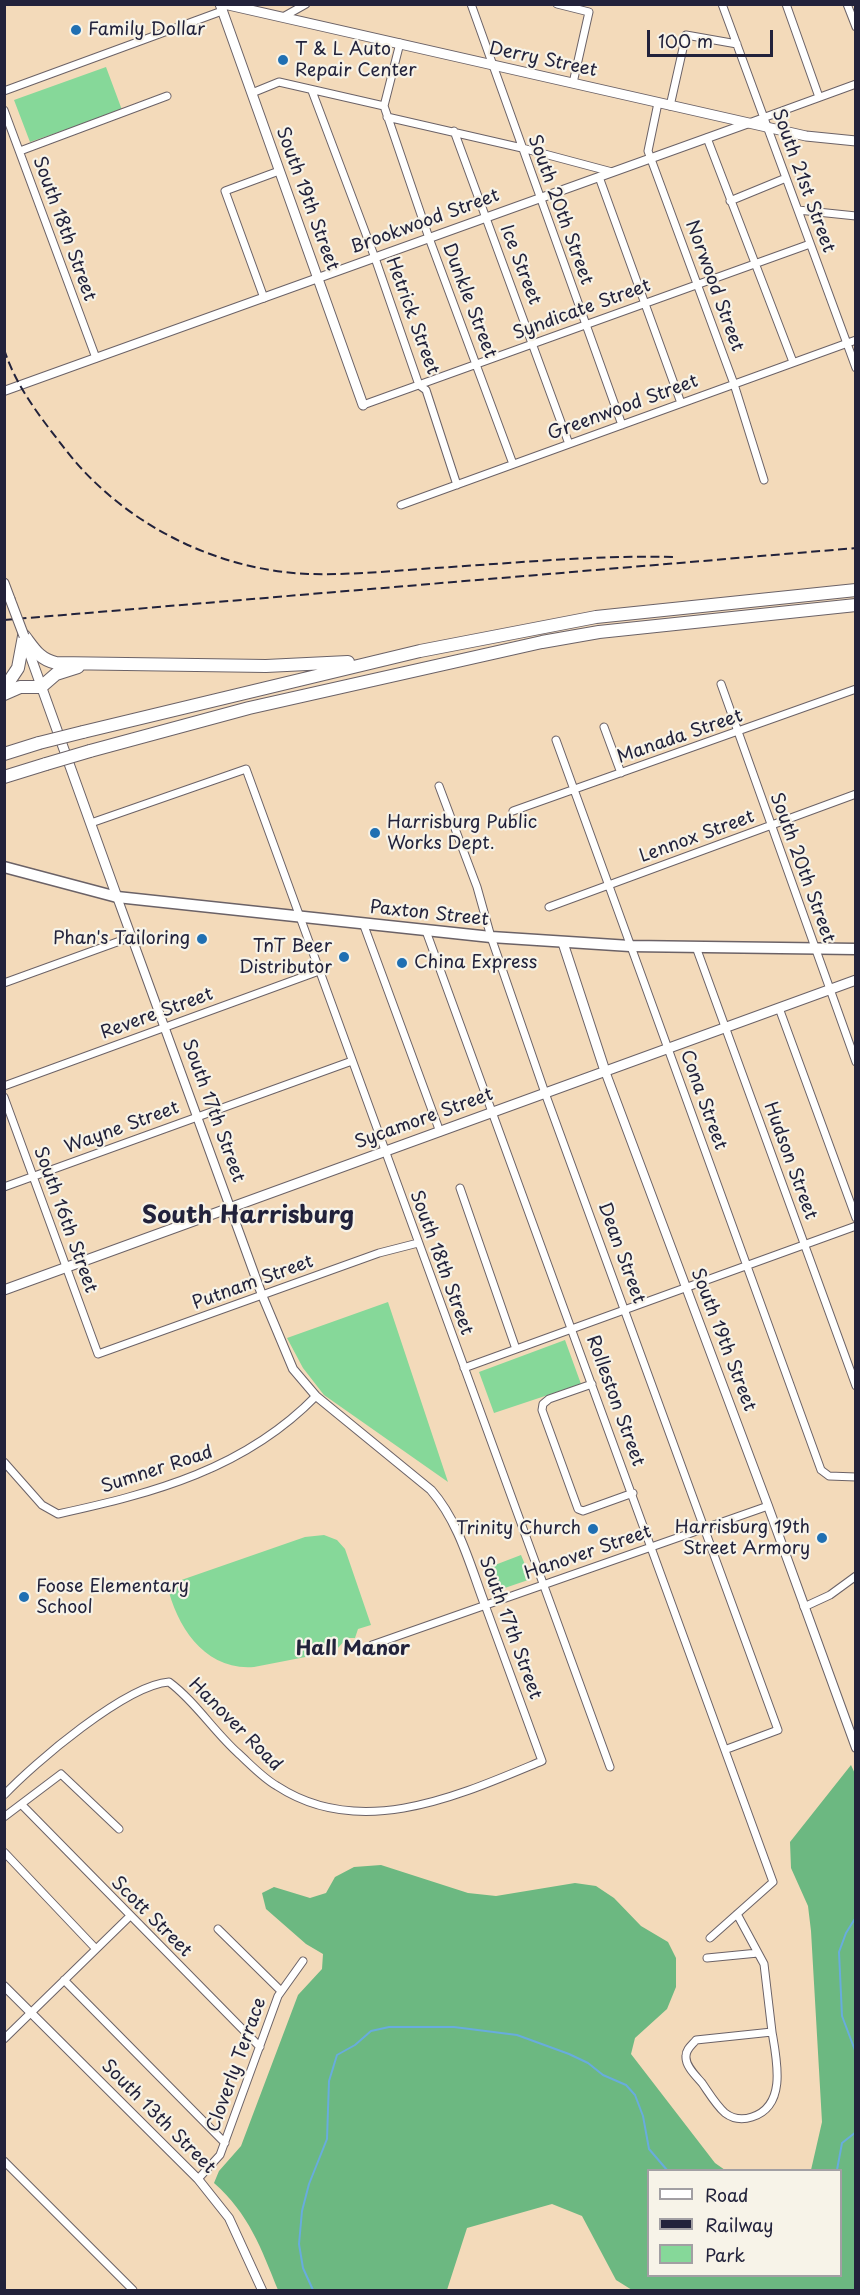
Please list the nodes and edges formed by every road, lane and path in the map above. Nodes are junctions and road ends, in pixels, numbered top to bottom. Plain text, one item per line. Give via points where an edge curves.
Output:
1 (306, 4) edge
2 (471, 4) edge
3 (557, 4) edge
4 (722, 4) edge
5 (786, 4) edge
6 (847, 4) edge
7 (222, 7) edge
8 (283, 17) junction
9 (855, 27) edge
10 (400, 43) junction
11 (737, 44) junction
12 (494, 67) junction
13 (573, 83) junction
14 (855, 84) edge
15 (312, 90) junction
16 (4, 91) edge
17 (252, 93) junction
18 (167, 96) dead end
19 (819, 97) junction
20 (658, 103) junction
21 (384, 106) junction
22 (670, 106) junction
23 (4, 110) edge
24 (387, 117) junction
25 (764, 117) junction
26 (749, 123) junction
27 (768, 127) junction
28 (454, 131) junction
29 (707, 138) junction
30 (855, 141) edge
31 (522, 148) junction
32 (20, 151) junction
33 (650, 158) junction
34 (279, 171) junction
35 (613, 172) junction
36 (598, 177) junction
37 (786, 178) junction
38 (539, 198) junction
39 (730, 201) junction
40 (798, 210) junction
41 (855, 216) edge
42 (486, 218) junction
43 (429, 238) junction
44 (810, 244) junction
45 (375, 258) junction
46 (755, 264) junction
47 (317, 279) junction
48 (698, 284) junction
49 (264, 298) junction
50 (645, 303) junction
51 (585, 325) junction
52 (855, 340) edge
53 (534, 343) junction
54 (846, 343) junction
55 (96, 358) junction
56 (793, 362) junction
57 (477, 364) junction
58 (855, 368) edge
59 (734, 384) junction
60 (419, 385) junction
61 (4, 392) edge
62 (681, 403) junction
63 (363, 405) joint
64 (622, 425) junction
65 (569, 444) junction
66 (513, 464) junction
67 (764, 480) dead end
68 (457, 484) junction
69 (401, 505) dead end
70 (4, 583) edge
71 (855, 590) edge
72 (855, 605) edge
73 (24, 636) junction
74 (420, 651) junction
75 (124, 662) junction
76 (721, 684) dead end
77 (41, 687) junction
78 (855, 689) edge
79 (4, 692) edge
80 (604, 727) dead end
81 (738, 732) junction
82 (556, 740) dead end
83 (4, 754) edge
84 (621, 773) junction
85 (4, 777) edge
86 (439, 786) dead end
87 (574, 790) junction
88 (855, 794) edge
89 (513, 811) dead end
90 (91, 823) junction
91 (770, 826) junction
92 (4, 867) edge
93 (608, 885) junction
94 (117, 897) junction
95 (549, 907) dead end
96 (299, 916) junction
97 (363, 923) junction
98 (426, 931) junction
99 (131, 937) junction
100 (491, 937) junction
101 (563, 943) junction
102 (630, 946) junction
103 (696, 947) junction
104 (815, 949) junction
105 (855, 949) edge
106 (320, 972) junction
107 (855, 980) edge
108 (4, 983) edge
109 (830, 989) junction
110 (779, 1008) junction
111 (165, 1028) junction
112 (726, 1028) junction
113 (668, 1049) junction
114 (352, 1061) junction
115 (855, 1062) edge
116 (605, 1071) junction
117 (4, 1086) edge
118 (545, 1093) junction
119 (4, 1097) edge
120 (493, 1112) junction
121 (198, 1117) junction
122 (440, 1132) junction
123 (385, 1151) junction
124 (33, 1177) junction
125 (4, 1187) edge
126 (460, 1188) dead end
127 (230, 1208) junction
128 (855, 1218) edge
129 (855, 1226) edge
130 (418, 1244) junction
131 (805, 1245) junction
132 (747, 1266) junction
133 (66, 1268) junction
134 (686, 1288) junction
135 (4, 1290) edge
136 (262, 1295) junction
137 (626, 1309) junction
138 (572, 1329) junction
139 (516, 1349) junction
140 (98, 1354) joint
141 (464, 1368) junction
142 (592, 1384) junction
143 (855, 1386) edge
144 (315, 1396) junction
145 (4, 1462) edge
146 (855, 1477) edge
147 (633, 1493) junction
148 (768, 1506) junction
149 (705, 1528) junction
150 (652, 1546) junction
151 (855, 1576) edge
152 (542, 1584) junction
153 (485, 1605) junction
154 (804, 1607) junction
155 (372, 1644) dead end
156 (855, 1748) edge
157 (727, 1749) junction
158 (542, 1761) joint
159 (610, 1767) dead end
160 (4, 1795) edge
161 (22, 1805) junction
162 (4, 1817) edge
163 (119, 1829) dead end
164 (4, 1852) edge
165 (737, 1914) junction
166 (129, 1917) junction
167 (218, 1929) dead end
168 (710, 1938) dead end
169 (96, 1949) junction
170 (758, 1953) junction
171 (706, 1958) dead end
172 (303, 1961) dead end
173 (64, 1980) junction
174 (4, 1986) edge
175 (281, 1991) junction
176 (31, 2013) junction
177 (772, 2032) junction
178 (4, 2039) edge
179 (260, 2047) junction
180 (225, 2143) junction
181 (4, 2161) edge
182 (198, 2179) junction
183 (133, 2290) edge
184 (262, 2290) edge

1 - 8 street
2 - 12 street, South 20th Street
3 - 13 street via 589,12
4 - 11 street, South 21st Street
5 - 19 street
6 - 9 street
7 - 8 main road, Derry Street
7 - 16 street
7 - 17 main road, South 19th Street
8 - 10 main road, Derry Street
10 - 12 main road, Derry Street
10 - 21 street, Dunkle Street
11 - 22 street via 686,35
11 - 25 street, South 21st Street
12 - 13 main road, Derry Street
12 - 31 street, South 20th Street
13 - 20 main road, Derry Street
14 - 19 street, Brookwood Street
15 - 17 street via 279,82
15 - 21 street
15 - 45 street, Hetrick Street
17 - 34 main road, South 19th Street
18 - 32 street
19 - 25 street, Brookwood Street
20 - 22 main road, Derry Street
20 - 33 street, Norwood Street
21 - 24 street, Dunkle Street
22 - 26 main road, Derry Street
23 - 32 street, South 18th Street
24 - 28 street
24 - 43 street, Dunkle Street
25 - 26 street, Brookwood Street
25 - 27 street, South 21st Street
26 - 27 main road, Derry Street
26 - 29 street, Brookwood Street
27 - 30 main road, Derry Street
27 - 37 street, South 21st Street
28 - 31 street
28 - 42 street, Ice Street
29 - 33 street, Brookwood Street
29 - 39 street
31 - 35 street
31 - 38 street, South 20th Street
32 - 55 street, South 18th Street
33 - 35 street, Brookwood Street
33 - 48 street, Norwood Street
34 - 47 main road, South 19th Street
34 - 49 street via 225,191
35 - 36 street, Brookwood Street
36 - 38 street, Brookwood Street
36 - 50 street
37 - 39 street
37 - 40 street, South 21st Street
38 - 42 street, Brookwood Street
38 - 51 street, South 20th Street
39 - 46 street
40 - 41 street
40 - 44 street, South 21st Street
42 - 43 street, Brookwood Street
42 - 53 street, Ice Street
43 - 45 street, Brookwood Street
43 - 57 street, Dunkle Street
44 - 46 street, Syndicate Street
44 - 54 street, South 21st Street
45 - 47 street, Brookwood Street
45 - 60 street, Hetrick Street
46 - 48 street, Syndicate Street
46 - 56 street
47 - 49 street, Brookwood Street
47 - 63 main road, South 19th Street
48 - 50 street, Syndicate Street
48 - 59 street, Norwood Street
49 - 55 street, Brookwood Street
50 - 51 street, Syndicate Street
50 - 62 street
51 - 53 street, Syndicate Street
51 - 64 street, South 20th Street
52 - 54 street, Greenwood Street
53 - 57 street, Syndicate Street
53 - 65 street, Ice Street
54 - 56 street, Greenwood Street
54 - 58 street, South 21st Street
55 - 61 street, Brookwood Street
56 - 59 street, Greenwood Street
57 - 60 street, Syndicate Street
57 - 66 street, Dunkle Street
59 - 62 street, Greenwood Street
59 - 67 street, Norwood Street
60 - 63 street, Syndicate Street
60 - 68 street, Hetrick Street via 426,390
62 - 64 street, Greenwood Street
64 - 65 street, Greenwood Street
65 - 66 street, Greenwood Street
66 - 68 street, Greenwood Street
68 - 69 street, Greenwood Street
70 - 73 main road, South 17th Street, bridge
71 - 74 highway via 596,617
72 - 85 highway, bridge via 598,632 542,642 249,708
73 - 75 highway via 45,660
73 - 77 main road, South 17th Street
73 - 79 highway via 18,668
74 - 75 highway via 302,665
74 - 83 highway, bridge
75 - 77 highway via 62,672
76 - 81 street, South 20th Street
77 - 79 highway
77 - 90 main road, South 17th Street
78 - 81 street, Manada Street
80 - 84 street
81 - 84 street, Manada Street
81 - 91 street, South 20th Street
82 - 87 street, Cona Street
84 - 87 street, Manada Street
86 - 100 street, Dean Street via 477,887
87 - 89 street, Manada Street
87 - 93 street, Cona Street
88 - 91 street, Lennox Street
90 - 94 main road, South 17th Street
90 - 96 street, South 18th Street via 246,769
91 - 93 street, Lennox Street
91 - 104 street, South 20th Street
92 - 94 main road, Paxton Street
93 - 95 street, Lennox Street
93 - 102 street, Cona Street
94 - 96 main road, Paxton Street
94 - 99 street, South 17th Street
96 - 97 main road, Paxton Street
96 - 106 street, South 18th Street
97 - 98 main road, Paxton Street
97 - 122 street
98 - 100 main road, Paxton Street
98 - 120 street, Rolleston Street
99 - 108 street
99 - 111 street, South 17th Street
100 - 101 main road, Paxton Street
100 - 118 street, Dean Street
101 - 102 main road, Paxton Street
101 - 116 main road, South 19th Street
102 - 103 main road, Paxton Street
102 - 113 street, Cona Street
103 - 104 main road, Paxton Street
103 - 112 street, Hudson Street
104 - 105 main road, Paxton Street
104 - 109 street, South 20th Street
106 - 111 street, Revere Street
106 - 114 street, South 18th Street
107 - 109 main road, Sycamore Street
109 - 110 main road, Sycamore Street
109 - 115 street, South 20th Street
110 - 112 main road, Sycamore Street
110 - 128 street
111 - 117 street, Revere Street
111 - 121 street, South 17th Street
112 - 113 main road, Sycamore Street
112 - 131 street, Hudson Street
113 - 116 main road, Sycamore Street
113 - 132 street, Cona Street
114 - 121 street, Wayne Street
114 - 123 street, South 18th Street
116 - 118 main road, Sycamore Street
116 - 134 street, South 19th Street
118 - 120 main road, Sycamore Street
118 - 137 street, Dean Street
119 - 124 street, South 16th Street
120 - 122 main road, Sycamore Street
120 - 138 street, Rolleston Street
121 - 124 street, Wayne Street
121 - 127 street, South 17th Street
122 - 123 main road, Sycamore Street
123 - 127 main road, Sycamore Street
123 - 130 street, South 18th Street
124 - 125 street, Wayne Street
124 - 133 street, South 16th Street
126 - 139 street
127 - 133 main road, Sycamore Street
127 - 136 street, South 17th Street
129 - 131 street
130 - 136 street, Putnam Street via 379,1253
130 - 141 street, South 18th Street
131 - 132 street
131 - 143 street, Hudson Street
132 - 134 street
132 - 146 street, Cona Street via 821,1470 829,1476
133 - 135 main road, Sycamore Street
133 - 140 street, South 16th Street
134 - 137 street
134 - 148 street, South 19th Street
136 - 140 street, Putnam Street
136 - 144 street, South 17th Street via 293,1369
137 - 138 street
137 - 149 street, Dean Street
138 - 139 street
138 - 142 street, Rolleston Street
139 - 141 street
141 - 152 street, South 18th Street
142 - 147 street, Rolleston Street
142 - 147 street via 549,1399 542,1410 578,1509 583,1511
144 - 145 street, Sumner Road via 291,1421 233,1460 96,1506 58,1514 42,1504
144 - 153 street, South 17th Street via 440,1500 454,1523
147 - 150 street, Rolleston Street
148 - 149 street, Hanover Street
148 - 154 street, South 19th Street
149 - 150 street, Hanover Street
149 - 157 street, Dean Street via 778,1730
150 - 152 street, Hanover Street
150 - 157 street, Rolleston Street
151 - 154 street via 830,1595
152 - 153 street, Hanover Street
152 - 159 street, South 18th Street
153 - 155 street, Hanover Street
153 - 158 street, South 17th Street
154 - 156 street, South 19th Street
157 - 165 street, Rolleston Street via 773,1882
158 - 160 street, Hanover Road via 437,1801 396,1811 351,1811 307,1801 276,1786 236,1752 169,1682 153,1685 106,1711 56,1747
161 - 162 street
161 - 163 street via 61,1774
161 - 166 street, Scott Street
164 - 169 street
165 - 168 street
165 - 170 street
166 - 169 street
166 - 179 street, Scott Street
167 - 175 street
169 - 173 street
170 - 171 street
170 - 177 street via 764,1964
172 - 175 street, Cloverly Terrace
173 - 176 street
173 - 180 street
174 - 176 street, South 13th Street
175 - 179 street, Cloverly Terrace
176 - 178 street
176 - 182 street, South 13th Street
177 - 177 street via 777,2085 771,2105 762,2114 733,2118 689,2066 689,2047 696,2040
179 - 180 street, Cloverly Terrace
180 - 182 street, Cloverly Terrace via 220,2155
181 - 183 street
182 - 184 street, South 13th Street via 229,2218

